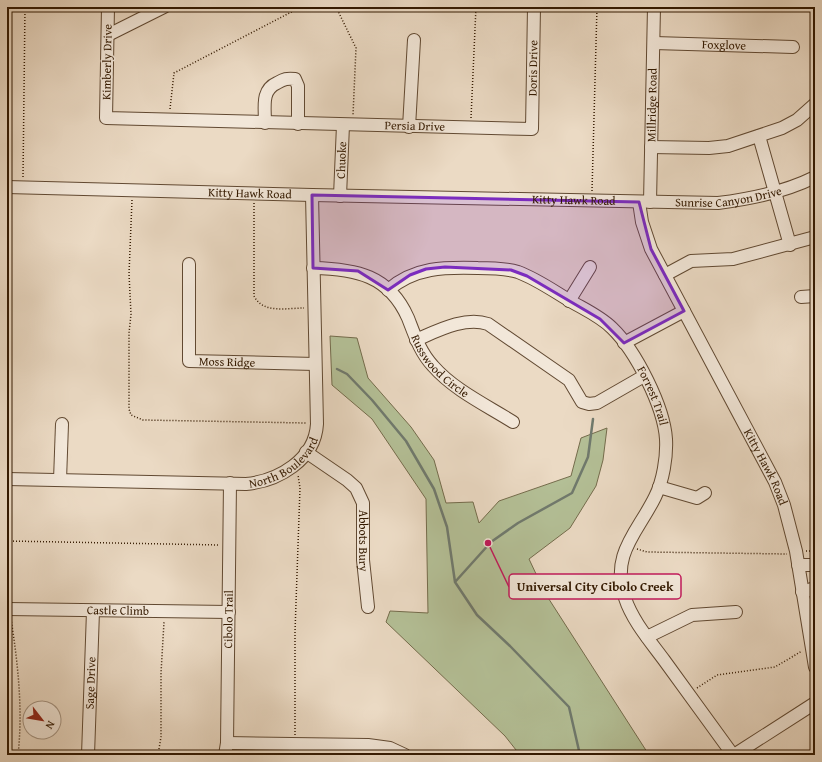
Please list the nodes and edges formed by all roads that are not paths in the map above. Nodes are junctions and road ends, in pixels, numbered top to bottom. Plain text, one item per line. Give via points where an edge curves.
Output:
1 (108, 7) edge
2 (164, 7) edge
3 (534, 7) edge
4 (654, 7) edge
5 (108, 35) junction
6 (414, 40) dead end
7 (654, 43) junction
8 (793, 47) dead end
9 (815, 104) edge
10 (106, 118) joint
11 (265, 123) junction
12 (298, 124) junction
13 (348, 125) junction
14 (409, 127) junction
15 (532, 129) joint
16 (759, 136) junction
17 (651, 147) junction
18 (815, 176) edge
19 (7, 187) edge
20 (775, 191) junction
21 (312, 195) junction
22 (340, 196) junction
23 (644, 202) junction
24 (815, 237) edge
25 (790, 245) junction
26 (190, 264) dead end
27 (590, 267) dead end
28 (313, 268) junction
29 (665, 275) junction
30 (388, 290) junction
31 (815, 296) edge
32 (801, 297) dead end
33 (569, 301) junction
34 (684, 312) junction
35 (416, 340) junction
36 (624, 343) junction
37 (314, 364) junction
38 (644, 376) junction
39 (513, 422) dead end
40 (62, 424) dead end
41 (306, 452) junction
42 (7, 479) edge
43 (60, 480) junction
44 (230, 484) junction
45 (659, 487) junction
46 (705, 493) dead end
47 (797, 560) junction
48 (815, 565) edge
49 (815, 588) edge
50 (802, 592) junction
51 (368, 607) dead end
52 (8, 609) edge
53 (93, 611) junction
54 (229, 612) junction
55 (736, 612) dead end
56 (647, 637) junction
57 (815, 667) edge
58 (815, 703) edge
59 (227, 742) junction
60 (88, 755) edge
61 (225, 755) edge
62 (405, 755) edge
63 (733, 755) edge

1 - 5 street, Kimberly Drive
2 - 5 street
3 - 15 street, Doris Drive
4 - 7 street, Millridge Road
5 - 10 street, Kimberly Drive
6 - 14 street
7 - 8 street, Foxglove
7 - 17 street, Millridge Road
9 - 16 street via 797,120
10 - 11 street, Persia Drive
11 - 12 street, Persia Drive
11 - 12 street via 265,96 269,86 287,78 295,79 298,86
12 - 13 street, Persia Drive
13 - 14 street, Persia Drive
13 - 22 street, Chuoke
14 - 15 street, Persia Drive
16 - 17 street via 728,146 710,148
16 - 20 street
17 - 23 street, Millridge Road
18 - 20 street, Sunrise Canyon Drive via 800,184
19 - 21 street, Kitty Hawk Road
20 - 23 street, Sunrise Canyon Drive via 718,203
20 - 25 street
21 - 22 street, Kitty Hawk Road
21 - 28 street, North Boulevard
22 - 23 street, Kitty Hawk Road
23 - 29 street, Kitty Hawk Road via 642,222 651,249
24 - 25 street
25 - 29 street via 733,258 691,261
26 - 37 street, Moss Ridge via 189,361
27 - 33 street
28 - 30 street via 342,268 358,272 372,278
28 - 37 street, North Boulevard
29 - 34 street, Kitty Hawk Road
30 - 33 street, Forrest Trail via 406,277 426,269 502,269 527,276
30 - 35 street, Russwood Circle via 407,317
31 - 32 street
33 - 36 street, Forrest Trail via 612,328
34 - 36 street
34 - 47 street, Kitty Hawk Road via 775,482 784,505
35 - 38 street via 453,326 475,322 488,324 568,380 582,402 589,404 597,403
35 - 39 street, Russwood Circle via 425,356 440,373
36 - 38 street, Forrest Trail
37 - 41 street, North Boulevard via 317,431
38 - 45 street, Forrest Trail via 660,408 666,439 665,462
40 - 43 street
41 - 44 street, North Boulevard via 293,466 275,478 261,482
41 - 51 street, Abbots Bury via 356,488 363,503 363,552
42 - 43 street, North Boulevard
43 - 44 street, North Boulevard
44 - 54 street, Cibolo Trail
45 - 46 street via 697,498
45 - 56 street, Forrest Trail via 626,545 621,565 624,597
47 - 48 street
47 - 50 street, Kitty Hawk Road
49 - 50 street
50 - 57 street, Kitty Hawk Road
52 - 53 street, Castle Climb
53 - 54 street, Castle Climb
53 - 60 street, Sage Drive
54 - 59 street, Cibolo Trail
55 - 56 street via 692,615
56 - 63 street, Forrest Trail
58 - 63 street
59 - 61 street, Cibolo Trail
59 - 62 street via 368,745 390,748

